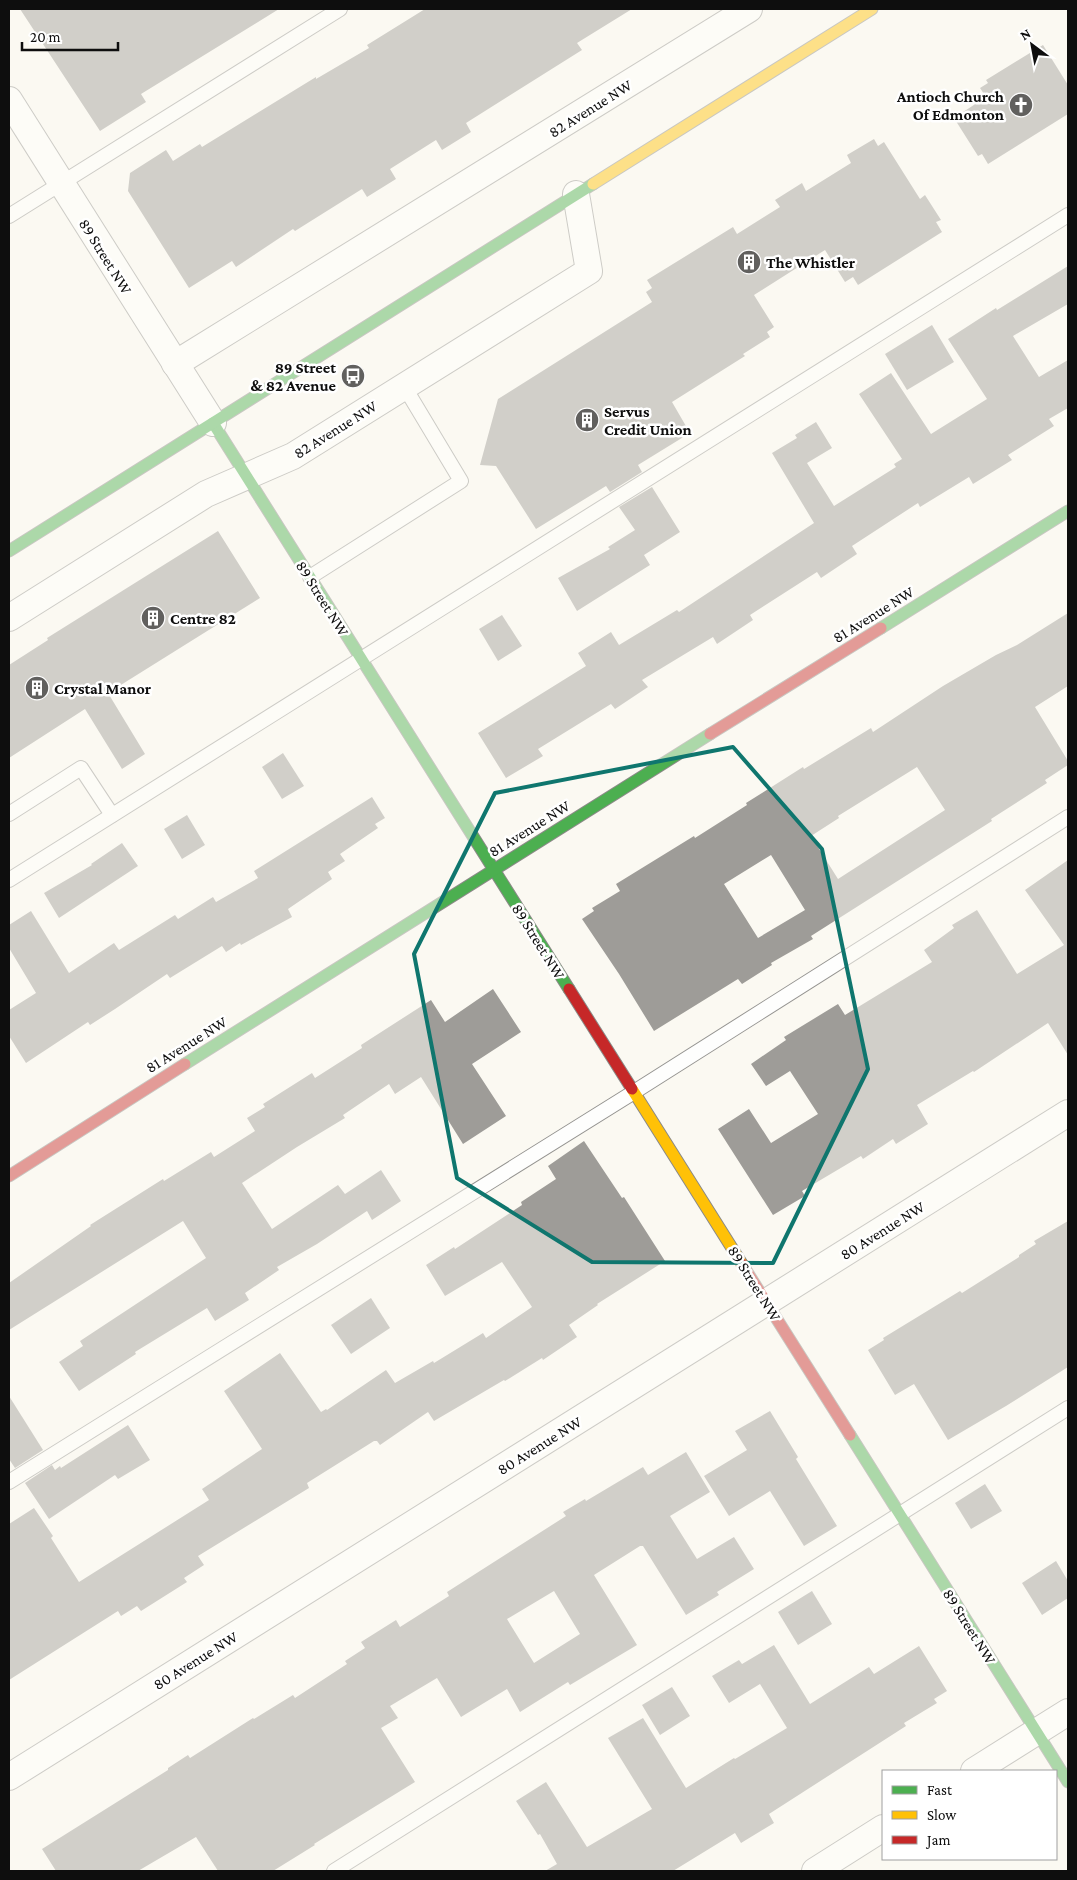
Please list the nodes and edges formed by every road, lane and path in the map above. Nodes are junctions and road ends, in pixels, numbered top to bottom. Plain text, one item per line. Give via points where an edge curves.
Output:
1 (340, 9) edge
2 (749, 9) edge
3 (872, 9) edge
4 (9, 100) edge
5 (60, 184) junction
6 (576, 194) junction
7 (1068, 215) edge
8 (9, 216) edge
9 (175, 364) junction
10 (404, 386) junction
11 (213, 423) junction
12 (247, 476) junction
13 (1068, 511) edge
14 (9, 551) edge
15 (310, 577) junction
16 (9, 618) edge
17 (361, 658) junction
18 (9, 814) edge
19 (112, 815) junction
20 (1068, 817) edge
21 (494, 870) junction
22 (9, 880) edge
23 (634, 1092) junction
24 (1068, 1113) edge
25 (9, 1176) edge
26 (766, 1302) junction
27 (1068, 1408) edge
28 (9, 1482) edge
29 (899, 1513) junction
30 (1068, 1712) edge
31 (1036, 1732) junction
32 (976, 1770) edge
33 (9, 1777) edge
34 (1068, 1782) edge
35 (882, 1829) edge
36 (334, 1871) edge
37 (815, 1871) edge

1 - 5 lane
2 - 9 street, 82 Avenue NW
3 - 6 street
4 - 5 street, 89 Street NW
5 - 8 lane
5 - 9 street, 89 Street NW
6 - 10 street, 82 Avenue NW via 589,271
6 - 11 street
7 - 17 lane
9 - 11 street, 89 Street NW
10 - 12 street, 82 Avenue NW via 293,456
10 - 15 lane via 461,481
11 - 12 street, 89 Street NW
11 - 14 street
12 - 15 street, 89 Street NW
12 - 16 street, 82 Avenue NW via 206,494
13 - 21 street, 81 Avenue NW
15 - 17 street, 89 Street NW
17 - 19 lane
17 - 21 street, 89 Street NW
18 - 19 lane via 82,768
19 - 22 lane
20 - 23 lane
21 - 23 street, 89 Street NW
21 - 25 street, 81 Avenue NW
23 - 26 street, 89 Street NW
23 - 28 lane
24 - 26 street, 80 Avenue NW
26 - 29 street, 89 Street NW
26 - 33 street, 80 Avenue NW
27 - 29 lane
29 - 31 street, 89 Street NW
29 - 36 lane
30 - 31 street
31 - 32 street
31 - 34 street, 89 Street NW
35 - 37 street

